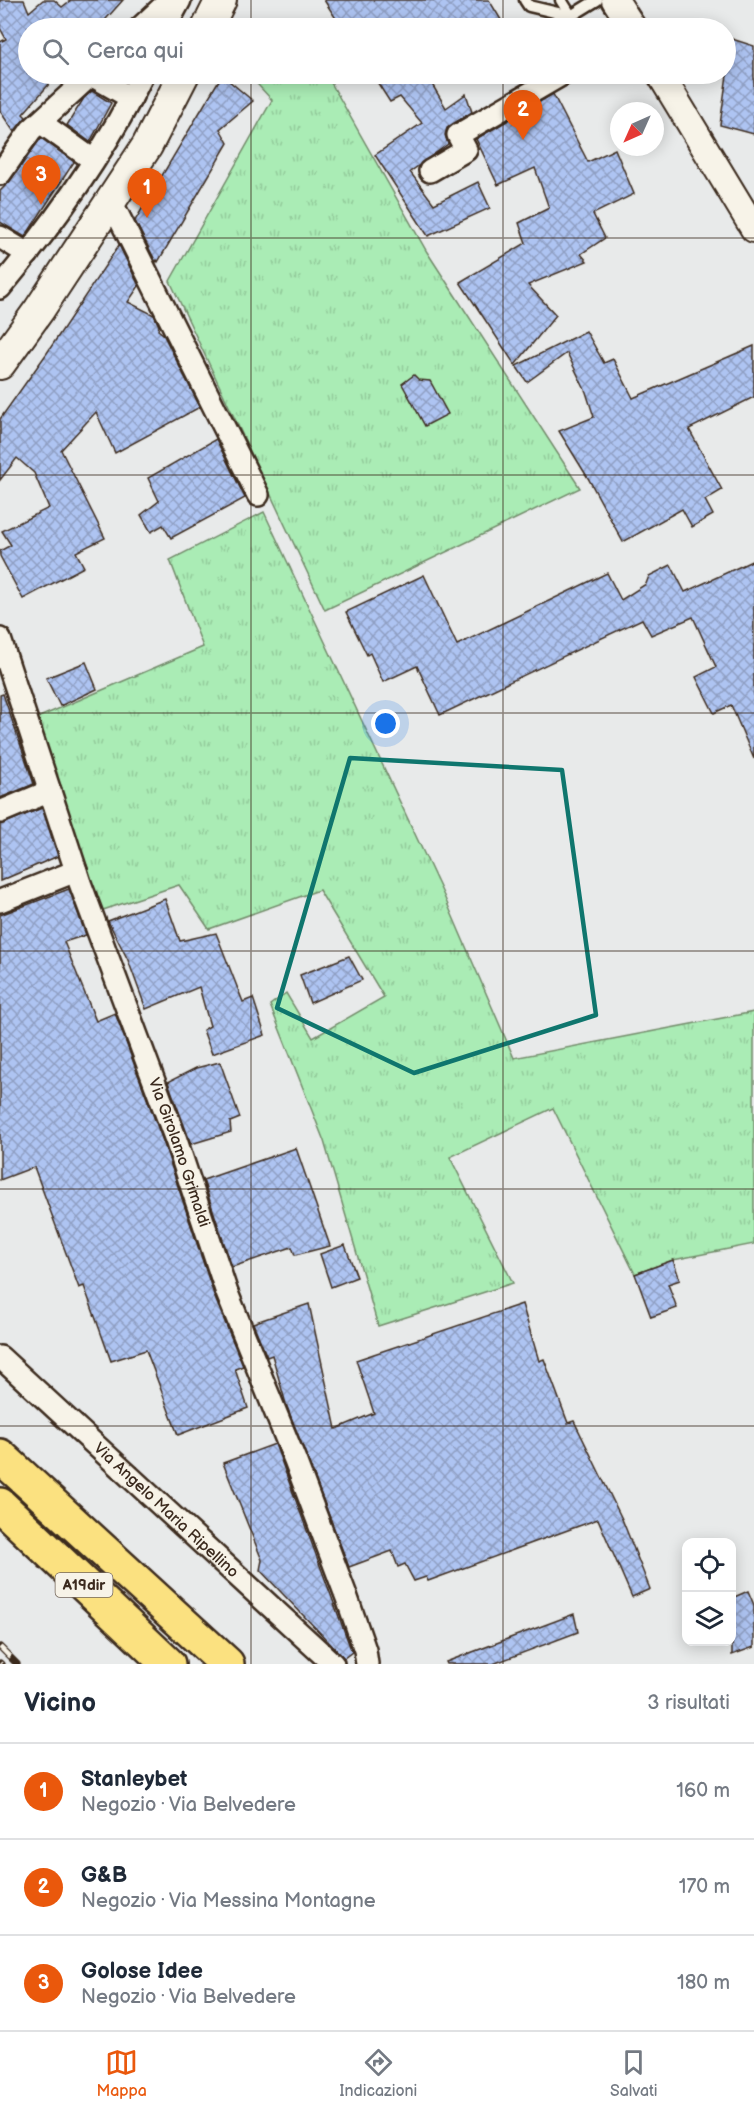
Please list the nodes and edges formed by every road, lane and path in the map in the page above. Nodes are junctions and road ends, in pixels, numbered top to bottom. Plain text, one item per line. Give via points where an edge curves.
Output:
1 (170, 0) edge
2 (180, 0) edge
3 (221, 0) edge
4 (525, 0) edge
5 (561, 0) edge
6 (597, 0) edge
7 (615, 0) edge
8 (571, 16) junction
9 (151, 18) edge
10 (170, 18) edge
11 (212, 18) edge
12 (627, 18) edge
13 (81, 84) edge
14 (108, 84) edge
15 (138, 84) edge
16 (179, 84) edge
17 (546, 84) edge
18 (666, 84) edge
19 (131, 98) junction
20 (40, 122) junction
21 (93, 160) junction
22 (430, 171) dead end
23 (0, 174) edge
24 (111, 201) junction
25 (754, 229) edge
26 (0, 237) edge
27 (28, 254) junction
28 (0, 288) edge
29 (0, 364) edge
30 (258, 495) dead end
31 (0, 639) edge
32 (50, 791) junction
33 (0, 812) edge
34 (76, 870) junction
35 (0, 901) edge
36 (0, 1357) edge
37 (0, 1448) edge
38 (0, 1456) edge
39 (0, 1505) edge
40 (134, 1579) junction
41 (168, 1664) edge
42 (226, 1664) edge
43 (333, 1664) edge
44 (367, 1664) edge

1 - 9 street
2 - 10 street
3 - 11 main road
4 - 8 lane via 529,6
5 - 8 lane
6 - 8 lane
7 - 12 street
13 - 20 street
14 - 19 street
15 - 19 street
16 - 24 main road via 147,146
17 - 22 street via 458,135 466,150
18 - 25 street
19 - 21 street
20 - 21 street
20 - 23 street
21 - 27 street
24 - 29 main road
24 - 30 street
26 - 27 street
27 - 28 street
31 - 32 street, Via Girolamo Grimaldi
32 - 33 street
32 - 34 street, Via Girolamo Grimaldi
34 - 35 street
34 - 44 street, Via Girolamo Grimaldi via 176,1140 227,1293 347,1598
36 - 43 street, Via Angelo Maria Ripellino
37 - 40 highway
38 - 40 highway, A19dir
39 - 41 highway, A19dir
40 - 42 highway, A19dir

